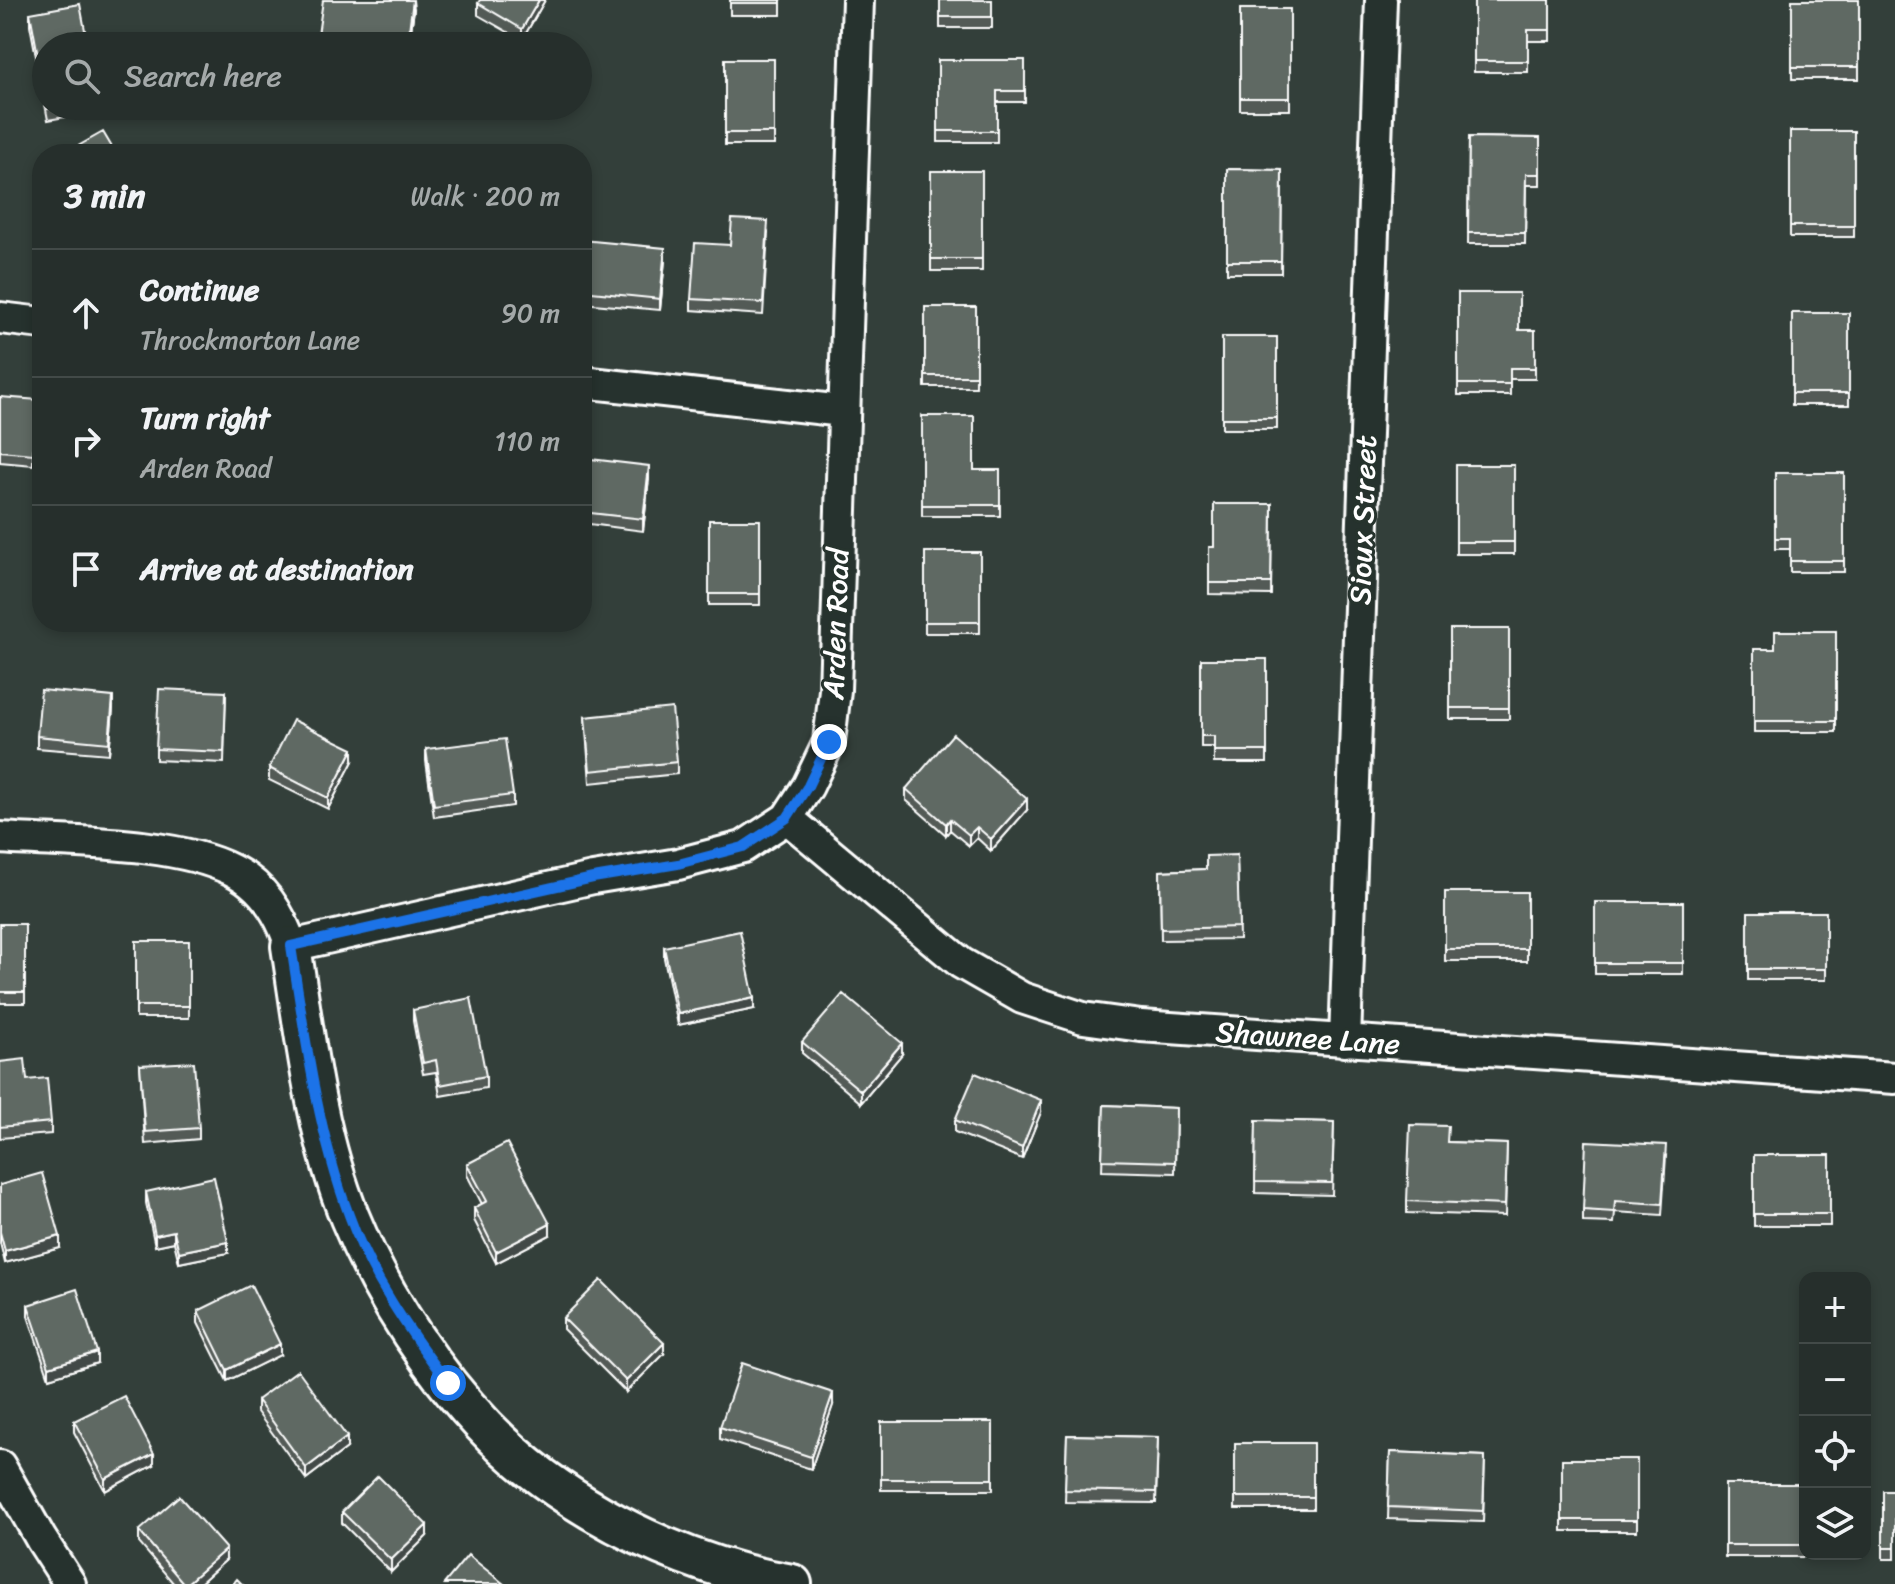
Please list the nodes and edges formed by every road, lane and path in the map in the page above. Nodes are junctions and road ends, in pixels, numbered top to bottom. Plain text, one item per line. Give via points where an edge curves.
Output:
1 (858, 0) edge
2 (1381, 0) edge
3 (0, 318) edge
4 (32, 322) edge
5 (592, 383) edge
6 (843, 411) junction
7 (787, 818) junction
8 (0, 838) edge
9 (291, 946) junction
10 (1345, 1041) junction
11 (1895, 1078) edge
12 (0, 1466) edge
13 (70, 1584) edge
14 (792, 1584) edge

1 - 6 street, Arden Road
2 - 10 street, Sioux Street
3 - 4 street
5 - 6 street
6 - 7 street, Arden Road via 829,742
7 - 9 street, Arden Road via 743,847 678,864
7 - 10 street, Shawnee Lane via 961,963 1022,998 1083,1018 1141,1026
8 - 9 street via 150,848 233,870 283,919
9 - 14 street via 323,1129 349,1216 407,1328 448,1383 542,1477 599,1514 702,1561
10 - 11 street, Shawnee Lane
12 - 13 street

